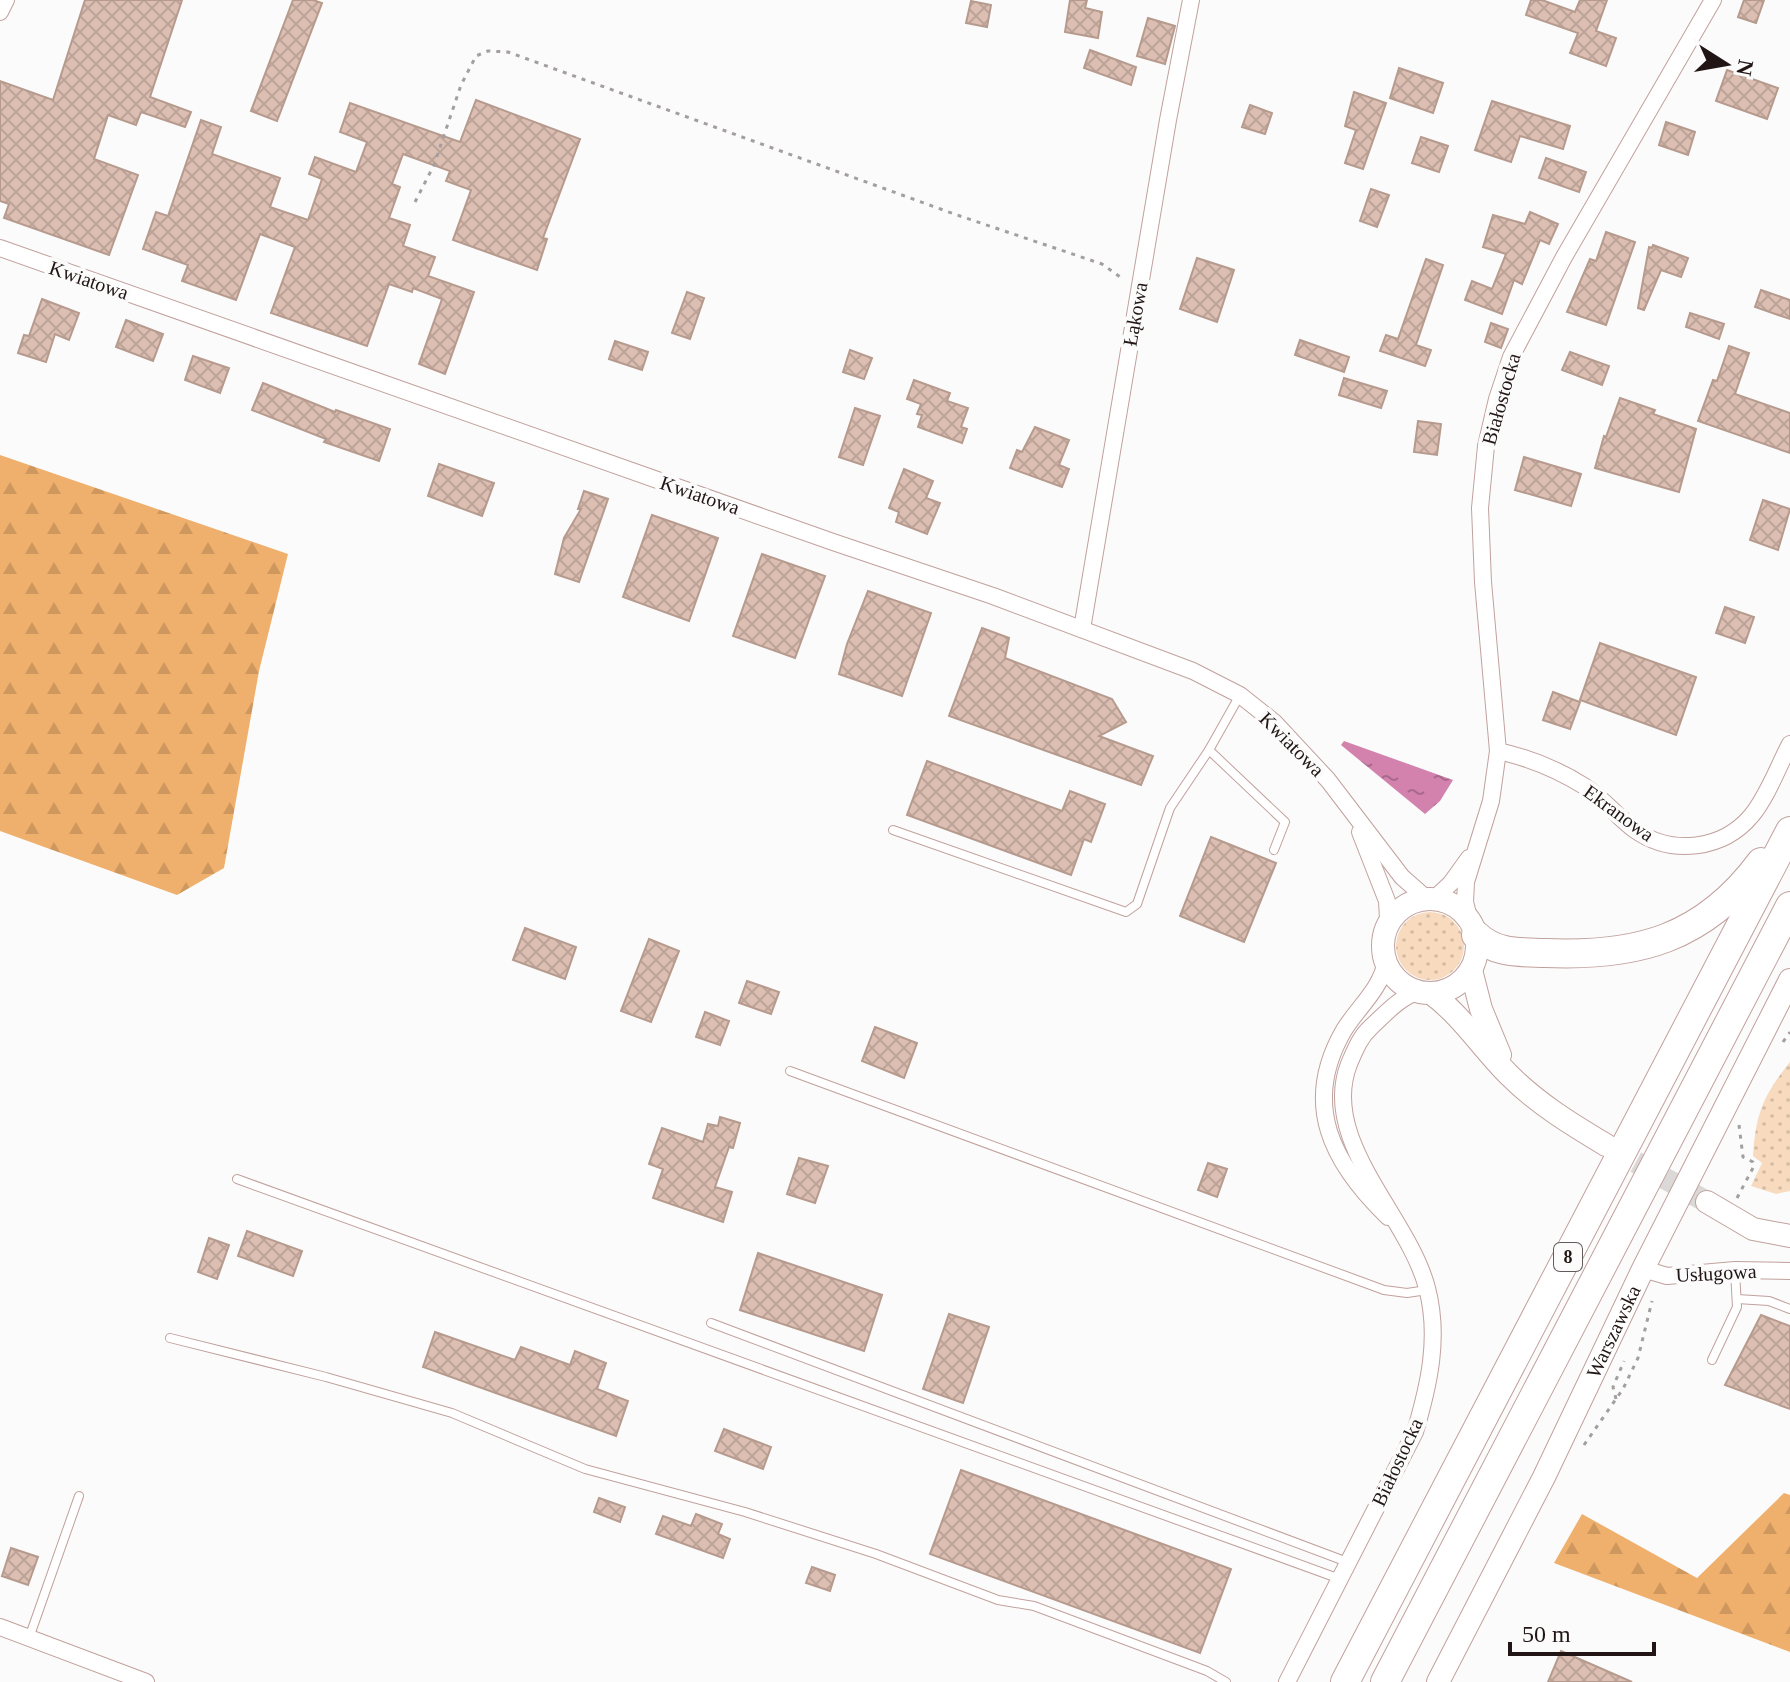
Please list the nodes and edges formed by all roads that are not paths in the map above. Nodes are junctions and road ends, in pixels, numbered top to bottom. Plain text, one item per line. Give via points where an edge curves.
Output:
1 (6, 0) edge
2 (1191, 0) edge
3 (1713, 0) edge
4 (0, 12) edge
5 (0, 248) edge
6 (1082, 629) junction
7 (1240, 695) junction
8 (1790, 744) edge
9 (1209, 750) junction
10 (1498, 751) junction
11 (1353, 816) junction
12 (1790, 823) edge
13 (893, 830) dead end
14 (1790, 831) edge
15 (1477, 846) junction
16 (1274, 850) dead end
17 (1430, 899) junction
18 (1790, 906) edge
19 (1473, 928) junction
20 (1384, 938) junction
21 (1386, 962) junction
22 (1471, 970) junction
23 (1790, 980) edge
24 (1425, 992) junction
25 (790, 1071) dead end
26 (1508, 1074) junction
27 (1606, 1145) tunnel mouth
28 (237, 1179) dead end
29 (1707, 1202) tunnel mouth
30 (1401, 1229) junction
31 (1790, 1236) edge
32 (1643, 1269) junction
33 (1735, 1270) junction
34 (1790, 1271) edge
35 (1427, 1290) junction
36 (1737, 1299) junction
37 (1790, 1309) edge
38 (711, 1323) dead end
39 (170, 1338) dead end
40 (1712, 1360) dead end
41 (79, 1496) dead end
42 (1350, 1563) junction
43 (1340, 1579) junction
44 (0, 1627) edge
45 (29, 1638) junction
46 (146, 1682) edge
47 (1226, 1682) edge
48 (1287, 1682) edge
49 (1345, 1682) edge
50 (1385, 1682) edge
51 (1438, 1682) edge

1 - 4 street
2 - 6 street, Łąkowa
3 - 10 street, Białostocka via 1558,269 1511,357 1497,399 1480,508
5 - 6 street, Kwiatowa
6 - 7 street, Kwiatowa via 1193,671
7 - 9 lane
7 - 11 street, Kwiatowa via 1302,750
8 - 10 street, Ekranowa via 1744,823 1711,843 1685,847 1659,843 1636,831 1558,770
9 - 13 lane via 1170,808 1137,904 1126,912
9 - 16 lane via 1285,822
10 - 15 street, Białostocka
11 - 17 street, Kwiatowa via 1402,877
11 - 20 street, Kwiatowa via 1387,901
12 - 19 highway via 1757,867 1703,921 1644,947 1579,954 1508,951 1486,944
14 - 49 highway, 8
15 - 17 street, Białostocka via 1451,883
15 - 19 street, Białostocka via 1465,892
17 - 19 street via 1455,906
17 - 20 street via 1403,907
18 - 50 highway, 8
19 - 22 street via 1477,949
20 - 21 street
21 - 24 street via 1399,981
21 - 30 street, Białostocka via 1379,983 1332,1052 1323,1102 1327,1131 1339,1158 1364,1193
22 - 24 street via 1454,986
22 - 26 street
23 - 32 street, Warszawska
24 - 26 street via 1461,1018
24 - 30 street, Białostocka via 1400,1000 1366,1032 1343,1089 1356,1154
25 - 35 lane via 1384,1290
26 - 27 street via 1559,1117
28 - 43 lane
29 - 31 street via 1753,1229
30 - 35 street, Białostocka
32 - 33 street, Usługowa via 1667,1276
32 - 51 street, Warszawska
33 - 34 street, Usługowa
33 - 36 lane
35 - 42 street, Białostocka via 1433,1351 1426,1395 1415,1432
36 - 37 lane
36 - 40 lane
38 - 42 lane
39 - 47 lane via 452,1413 585,1469 745,1512 998,1600 1034,1606
41 - 45 lane
42 - 43 street, Białostocka
43 - 48 street, Białostocka
44 - 45 street
45 - 46 street

